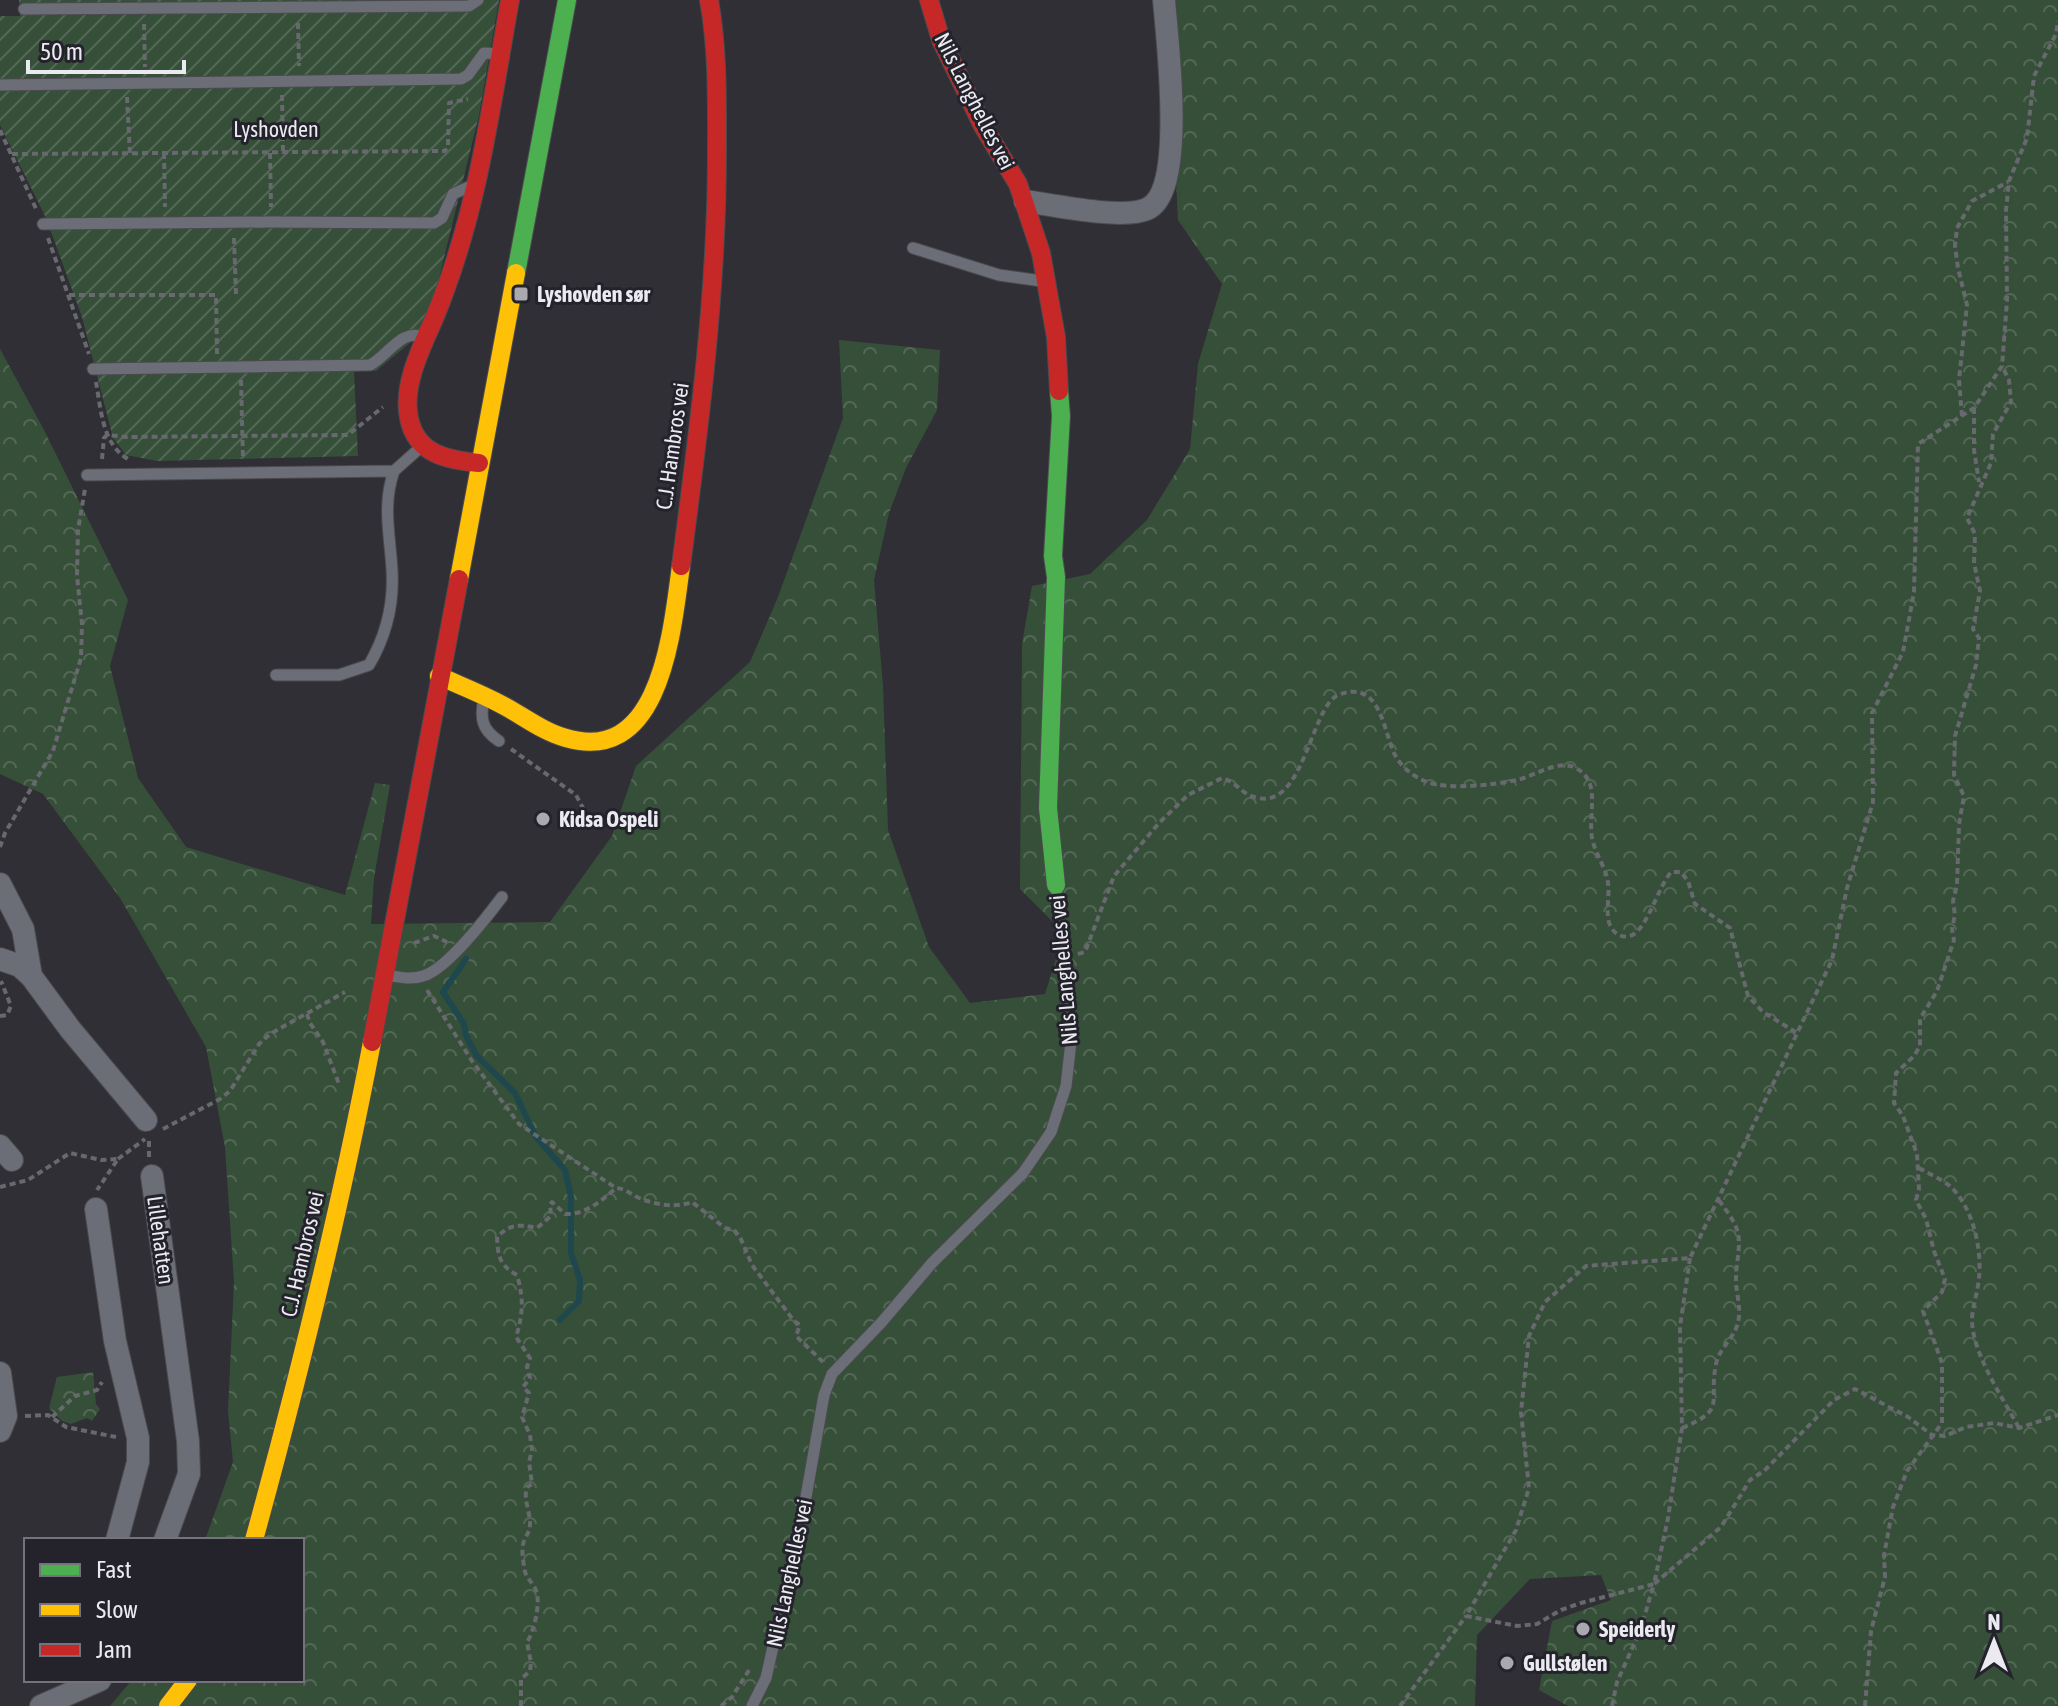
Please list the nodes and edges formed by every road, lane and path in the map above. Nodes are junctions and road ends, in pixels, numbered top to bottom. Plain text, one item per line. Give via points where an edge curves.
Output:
1 (478, 0) edge
2 (510, 0) edge
3 (567, 0) edge
4 (709, 0) edge
5 (929, 0) edge
6 (1164, 0) edge
7 (24, 9) dead end
8 (2058, 21) edge
9 (144, 28) dead end
10 (298, 28) dead end
11 (500, 54) junction
12 (299, 80) junction
13 (146, 82) junction
14 (0, 85) edge
15 (494, 95) junction
16 (282, 98) dead end
17 (127, 99) dead end
18 (0, 130) edge
19 (164, 153) junction
20 (270, 153) junction
21 (283, 153) junction
22 (12, 154) junction
23 (130, 154) junction
24 (2009, 181) junction
25 (477, 184) junction
26 (1025, 201) junction
27 (270, 222) junction
28 (166, 223) junction
29 (43, 224) junction
30 (234, 241) dead end
31 (913, 248) dead end
32 (1047, 282) junction
33 (69, 295) junction
34 (236, 295) dead end
35 (427, 339) junction
36 (218, 366) junction
37 (2002, 366) junction
38 (93, 369) junction
39 (241, 383) dead end
40 (409, 392) junction
41 (1974, 408) junction
42 (1962, 416) junction
43 (107, 435) junction
44 (243, 435) junction
45 (421, 447) junction
46 (243, 455) dead end
47 (129, 460) dead end
48 (479, 463) junction
49 (394, 471) junction
50 (87, 475) joint
51 (101, 475) junction
52 (1980, 485) junction
53 (276, 675) dead end
54 (439, 676) junction
55 (484, 697) junction
56 (499, 741) joint
57 (582, 826) dead end
58 (0, 847) edge
59 (0, 884) edge
60 (1056, 885) joint
61 (502, 897) dead end
62 (412, 944) dead end
63 (455, 950) junction
64 (1065, 957) junction
65 (0, 959) edge
66 (384, 975) junction
67 (31, 976) junction
68 (421, 977) junction
69 (0, 979) edge
70 (345, 992) dead end
71 (307, 1014) junction
72 (0, 1016) edge
73 (1797, 1033) junction
74 (340, 1088) dead end
75 (148, 1128) junction
76 (118, 1159) junction
77 (1919, 1168) junction
78 (152, 1176) joint
79 (0, 1187) edge
80 (616, 1188) junction
81 (1719, 1199) junction
82 (96, 1209) joint
83 (1690, 1258) junction
84 (0, 1373) edge
85 (832, 1374) junction
86 (101, 1383) dead end
87 (5, 1408) junction
88 (2058, 1415) edge
89 (52, 1417) junction
90 (1682, 1428) junction
91 (2019, 1428) junction
92 (0, 1431) edge
93 (1932, 1435) junction
94 (138, 1438) junction
95 (118, 1538) edge
96 (166, 1538) edge
97 (255, 1538) edge
98 (1654, 1584) junction
99 (1466, 1616) junction
100 (775, 1640) junction
101 (186, 1682) edge
102 (77, 1686) edge
103 (41, 1706) edge
104 (168, 1706) edge
105 (521, 1706) edge
106 (721, 1706) edge
107 (752, 1706) edge
108 (1400, 1706) edge
109 (1612, 1706) edge
110 (1865, 1706) edge

1 - 7 lane via 469,6
2 - 11 street
3 - 48 street, C.J. Hambros vei
4 - 55 street, C.J. Hambros vei via 715,27 718,160 714,291 665,658 634,724 619,736 593,743 560,737
5 - 26 street, Nils Langhelles vei via 941,40
6 - 26 street via 1173,128 1161,197 1152,207 1134,213
8 - 24 path via 2034,76 2027,138
9 - 13 path
10 - 12 path
11 - 12 lane via 484,53 461,79
11 - 15 street
12 - 13 lane
13 - 14 lane
15 - 21 path, Lyshovden via 449,103 445,151
15 - 25 street
16 - 21 path
17 - 23 path
18 - 22 path
19 - 20 path, Lyshovden
19 - 23 path, Lyshovden
19 - 28 path
20 - 21 path, Lyshovden
20 - 27 path
22 - 23 path, Lyshovden
22 - 29 path
24 - 37 path
24 - 42 path via 1972,201 1957,228 1955,246 1967,305 1959,380
25 - 27 lane via 453,194 434,223
25 - 35 street via 460,253
26 - 32 street, Nils Langhelles vei
27 - 28 lane
28 - 29 lane
29 - 33 path
30 - 34 path
31 - 32 lane via 999,275
32 - 60 street, Nils Langhelles vei via 1061,416 1048,808
33 - 36 path via 216,295
33 - 38 path
35 - 36 lane via 415,333 404,337 370,365
35 - 40 street
36 - 38 lane
37 - 41 path
37 - 52 path via 2011,402 1993,434 1991,463
38 - 43 path
39 - 44 path
40 - 44 path via 348,435
40 - 45 street via 409,420
41 - 42 path
41 - 52 path
42 - 73 path via 1918,444 1914,592 1903,652 1872,713 1873,802 1832,960
43 - 44 path
43 - 47 path
43 - 51 path
44 - 46 path
45 - 48 street via 443,458
45 - 49 lane
48 - 54 street, C.J. Hambros vei
49 - 51 lane
49 - 53 lane via 386,514 390,611 369,665 339,675
50 - 51 lane
50 - 58 path via 78,530 81,658 53,751
52 - 77 path via 1967,518 1975,534 1980,591 1973,629 1979,638 1955,736 1954,775 1964,796 1954,940 1937,991 1920,1019 1920,1046 1896,1073 1894,1103 1911,1133
54 - 55 street, C.J. Hambros vei
54 - 66 street, C.J. Hambros vei
55 - 56 lane via 481,719
56 - 57 path via 576,795 583,808
59 - 67 street via 23,929
60 - 64 lane, Nils Langhelles vei
61 - 63 lane
62 - 63 path via 434,936
63 - 68 lane
64 - 73 path via 1085,952 1114,876 1188,795 1222,778 1262,799 1277,794 1301,767 1323,711 1335,696 1352,692 1378,705 1395,756 1406,771 1427,782 1445,787 1515,780 1557,765 1586,775 1593,841 1608,878 1609,924 1618,935 1637,933 1662,883 1671,872 1681,872 1695,904 1730,928 1748,996
64 - 85 lane, Nils Langhelles vei via 1071,1042 1066,1086 1051,1132 1023,1173
65 - 67 street
66 - 68 lane
66 - 97 street, C.J. Hambros vei via 323,1270
67 - 75 street
68 - 80 path via 431,1000 519,1124
69 - 72 path via 11,1000 7,1015
70 - 71 path
71 - 74 path
71 - 75 path via 259,1044 237,1083 220,1099
73 - 81 path
75 - 76 path
75 - 78 path, Lillehatten
76 - 79 path via 70,1153 28,1180
76 - 82 path via 98,1188
77 - 91 path via 1951,1187 1967,1211 1978,1242 1975,1335
77 - 93 path via 1916,1200 1945,1279 1942,1292 1923,1311 1942,1363 1942,1423
78 - 96 street, Lillehatten via 188,1441 189,1474
80 - 85 path via 659,1204 692,1202 734,1230 752,1265 800,1325 796,1336
80 - 105 path via 575,1215 565,1214 552,1202 551,1216 537,1228 507,1226 497,1237 498,1258 517,1275 521,1288 524,1312 516,1337 530,1358 522,1417 532,1450 532,1484 524,1497 531,1529 523,1544 523,1564 538,1602 527,1642 531,1663 521,1679
81 - 83 path
81 - 90 path via 1739,1243 1739,1315 1716,1362 1712,1407 1704,1418
82 - 94 street via 115,1341
83 - 90 path via 1678,1368
83 - 99 path via 1586,1266 1545,1302 1529,1336 1521,1412 1529,1488 1516,1530
84 - 87 street
85 - 100 lane, Nils Langhelles vei
86 - 89 path via 97,1390 75,1396
87 - 89 path via 22,1416
87 - 92 street
88 - 91 path
89 - 94 path via 66,1427
90 - 98 path
91 - 93 path via 1994,1423
93 - 98 path via 1855,1389 1846,1392 1750,1480 1721,1527
93 - 110 path via 1907,1471 1893,1507 1885,1577 1871,1631
94 - 95 street via 138,1462
98 - 99 path via 1571,1606 1537,1624 1517,1626
98 - 109 path
99 - 108 path
100 - 106 path via 762,1648
100 - 107 lane, Nils Langhelles vei via 766,1678
101 - 104 street
102 - 103 street

